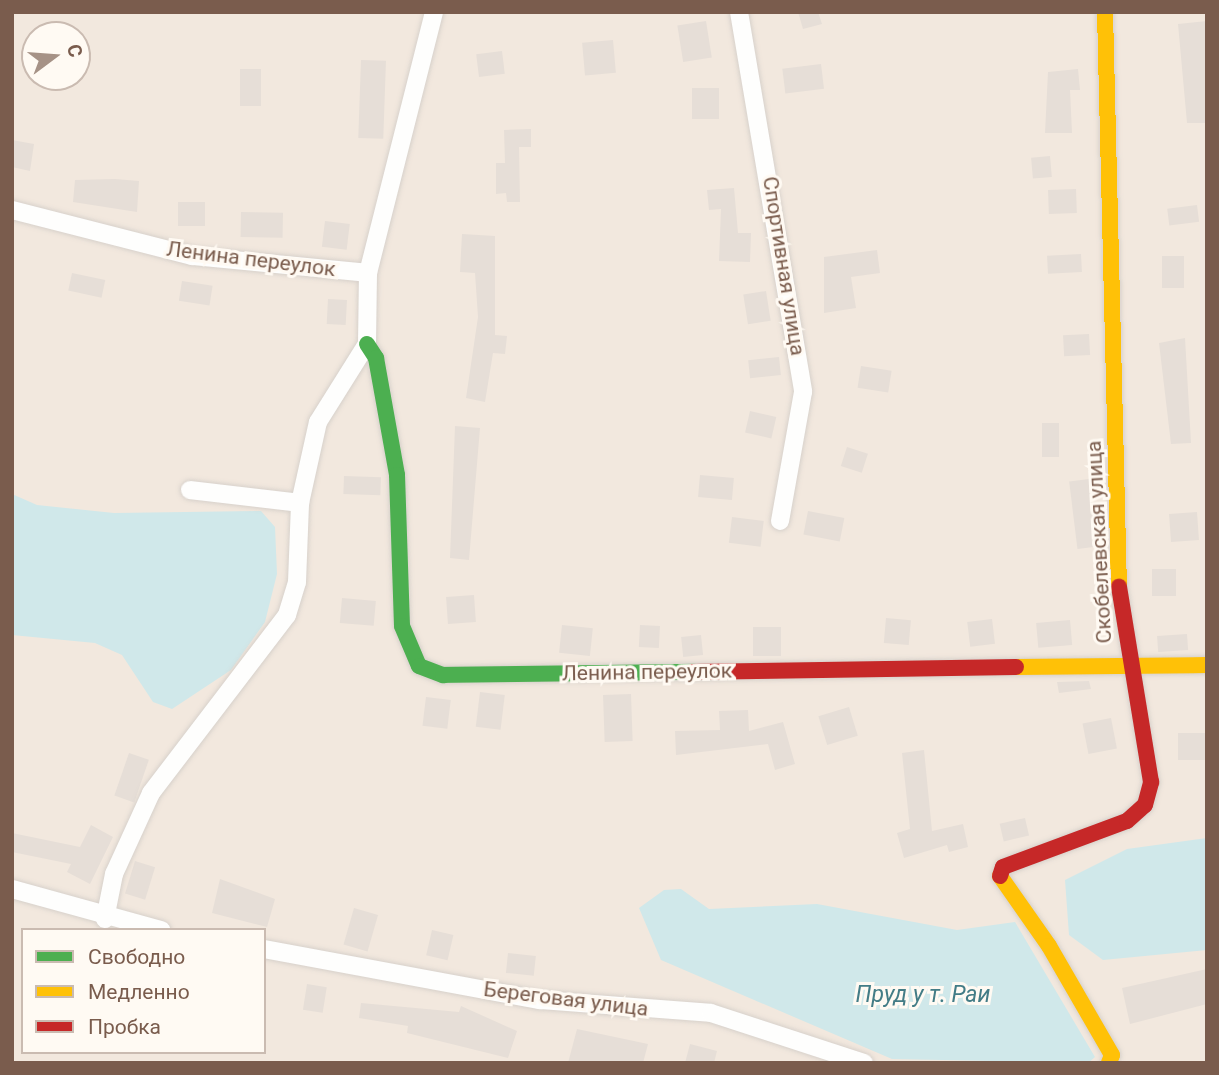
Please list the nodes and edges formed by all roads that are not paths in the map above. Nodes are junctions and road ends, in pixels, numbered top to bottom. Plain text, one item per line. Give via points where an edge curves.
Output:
1 (434, 12) edge
2 (739, 12) edge
3 (1105, 12) edge
4 (12, 210) edge
5 (368, 274) junction
6 (367, 344) junction
7 (190, 490) dead end
8 (300, 503) junction
9 (780, 521) dead end
10 (1127, 664) junction
11 (1207, 665) edge
12 (12, 889) edge
13 (104, 919) junction
14 (151, 928) edge
15 (266, 949) edge
16 (864, 1063) edge
17 (1109, 1063) edge

1 - 5 street
2 - 9 street, Спортивная улица via 803,392
3 - 10 street, Скобелевская улица via 1118,580
4 - 5 street, Ленина переулок via 192,256
5 - 6 street
6 - 8 street via 318,422
6 - 10 street, Ленина переулок via 376,358 397,475 402,626 419,667 443,675
7 - 8 street
8 - 13 street via 297,582 287,615 151,793 114,874
10 - 11 street, Ленина переулок
10 - 17 street, Скобелевская улица via 1149,756 1145,805 1126,821 1003,867 999,882 1049,946 1112,1055
12 - 13 street
13 - 14 street
15 - 16 street, Береговая улица via 540,1000 711,1013

